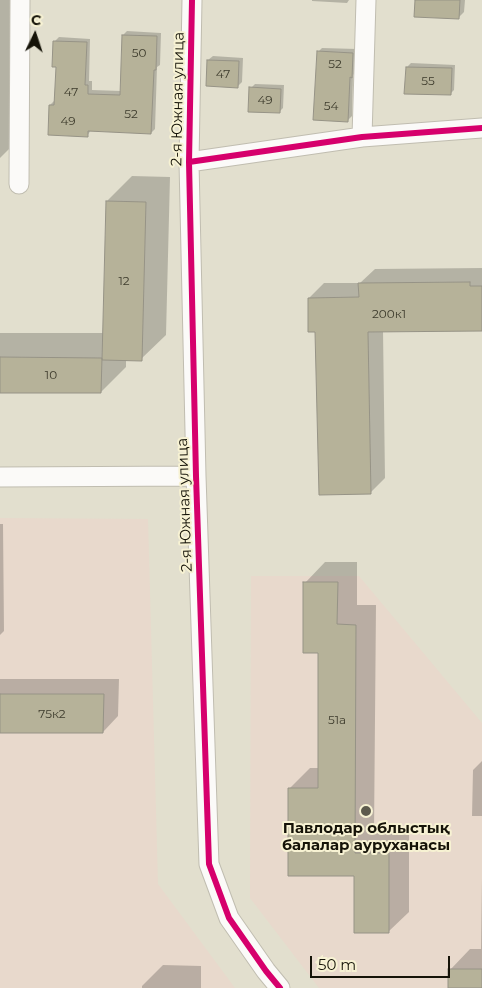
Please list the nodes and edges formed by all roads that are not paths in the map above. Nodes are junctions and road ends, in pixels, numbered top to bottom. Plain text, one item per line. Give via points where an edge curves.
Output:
1 (20, 0) edge
2 (192, 0) edge
3 (366, 0) edge
4 (482, 128) edge
5 (362, 137) junction
6 (189, 162) junction
7 (18, 184) dead end
8 (196, 476) junction
9 (0, 477) edge
10 (280, 988) edge

1 - 7 street
2 - 6 street, 2-я Южная улица
3 - 5 street
4 - 5 street
5 - 6 street
6 - 8 street, 2-я Южная улица
8 - 9 street
8 - 10 street, 2-я Южная улица via 209,864 229,918

